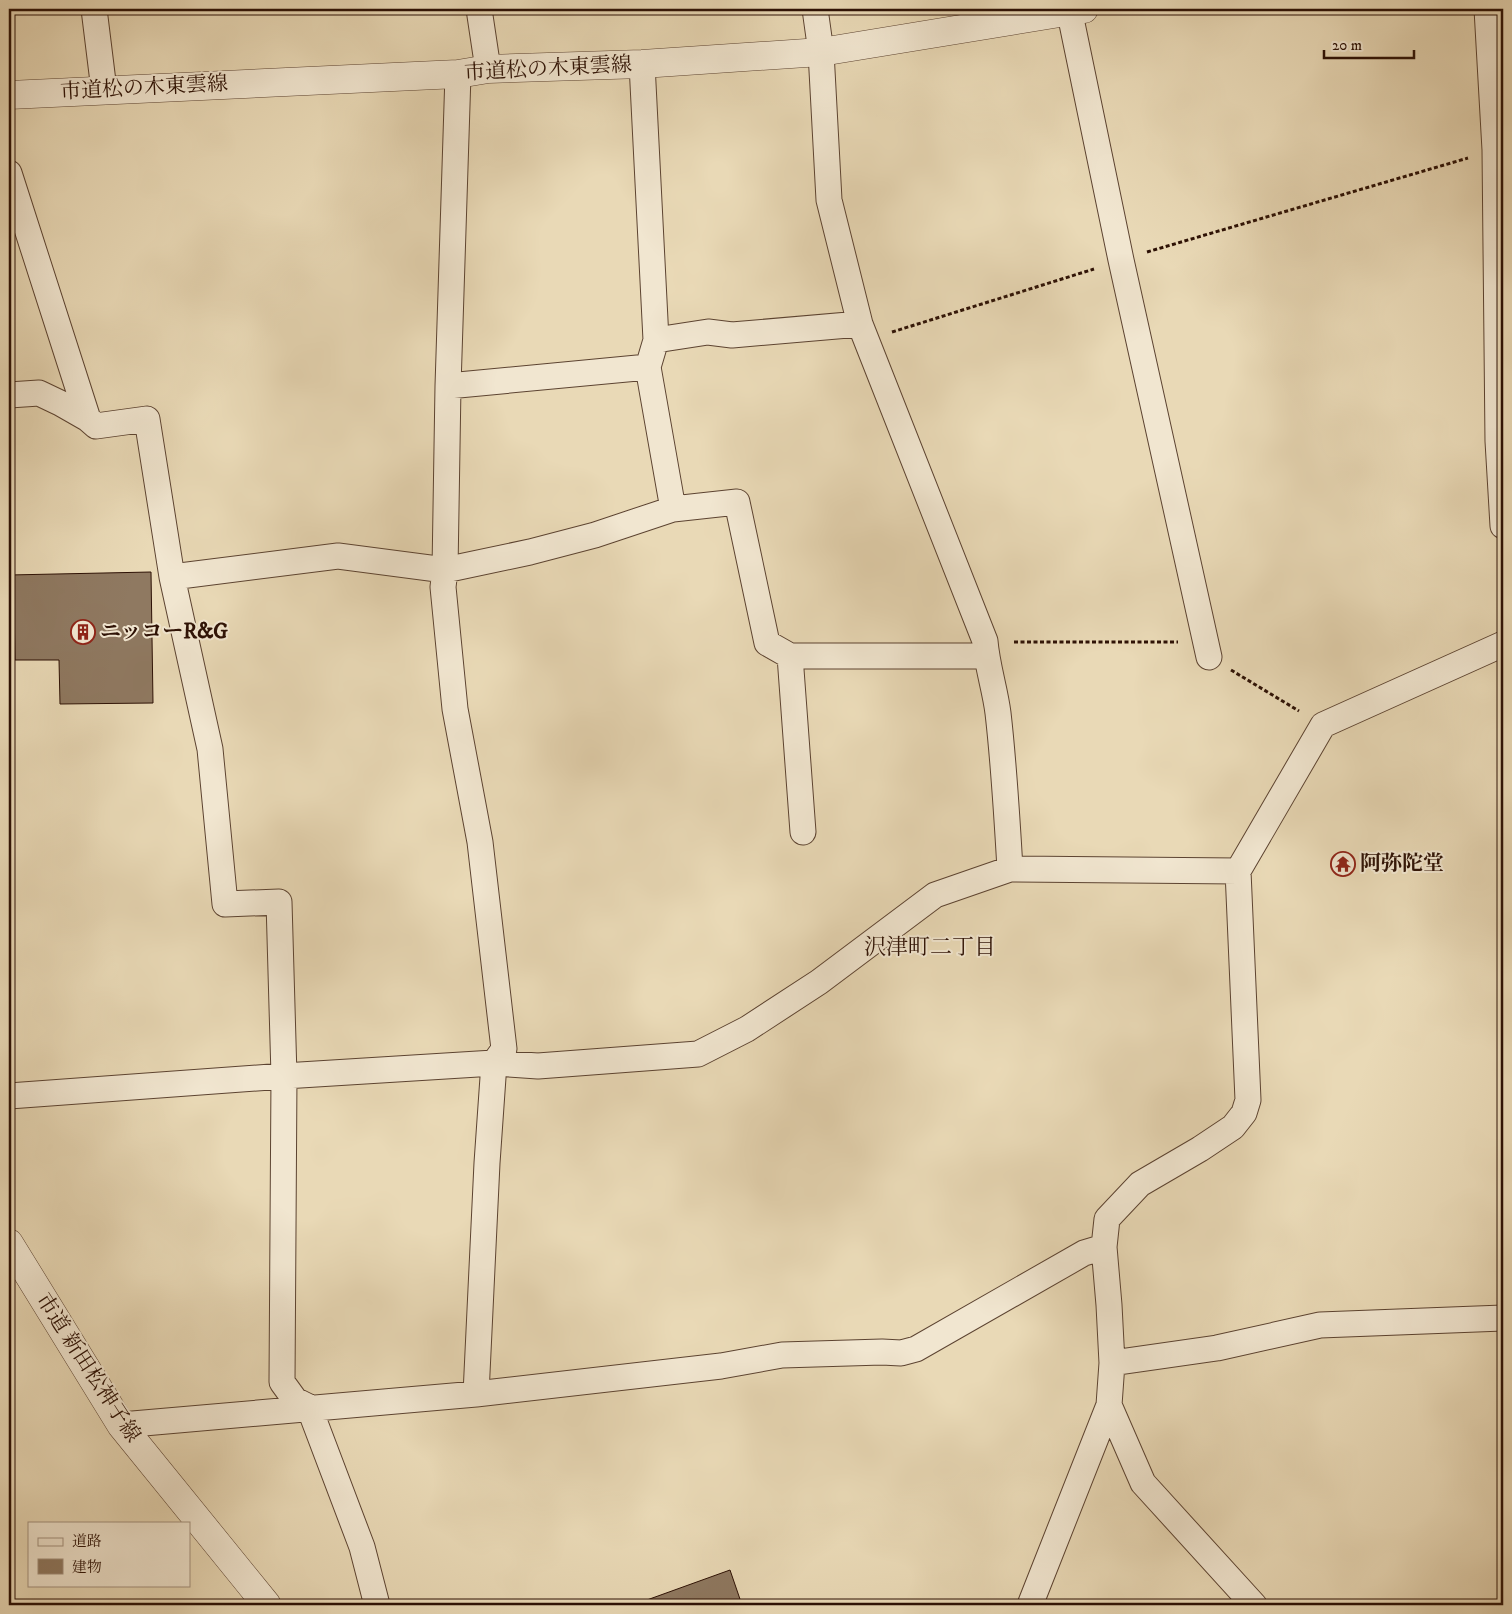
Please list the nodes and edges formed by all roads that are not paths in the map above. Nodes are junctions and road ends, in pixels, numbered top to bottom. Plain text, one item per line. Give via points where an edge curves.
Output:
1 (94, 9) edge
2 (479, 9) edge
3 (815, 9) edge
4 (1488, 9) edge
5 (1074, 10) edge
6 (821, 52) junction
7 (642, 64) junction
8 (488, 69) junction
9 (458, 74) junction
10 (104, 90) junction
11 (9, 95) edge
12 (1499, 148) edge
13 (9, 173) edge
14 (863, 332) junction
15 (656, 340) junction
16 (648, 367) junction
17 (1501, 378) edge
18 (448, 386) junction
19 (9, 395) edge
20 (88, 419) junction
21 (673, 509) junction
22 (1503, 526) edge
23 (445, 570) junction
24 (172, 577) junction
25 (1503, 644) edge
26 (986, 649) junction
27 (790, 656) junction
28 (1209, 657) road end
29 (803, 832) dead end
30 (1010, 869) junction
31 (1238, 871) junction
32 (494, 1063) junction
33 (284, 1076) junction
34 (9, 1096) edge
35 (9, 1244) edge
36 (1104, 1247) junction
37 (1503, 1318) edge
38 (1112, 1362) junction
39 (476, 1394) junction
40 (1109, 1406) junction
41 (309, 1408) junction
42 (121, 1425) junction
43 (267, 1605) edge
44 (377, 1605) edge
45 (1030, 1605) edge
46 (1254, 1605) edge

1 - 10 street
2 - 8 street
3 - 6 street
4 - 12 street
5 - 6 street, 市道松の木東雲線
5 - 28 street via 1121,260
6 - 7 street, 市道松の木東雲線
6 - 14 street via 829,200
7 - 8 street, 市道松の木東雲線
7 - 15 street
8 - 9 street, 市道松の木東雲線
9 - 10 street, 市道松の木東雲線
9 - 18 street
10 - 11 street, 市道松の木東雲線
12 - 17 street
13 - 20 street
14 - 15 street via 732,335 708,332
14 - 26 street
15 - 16 street
16 - 18 street
16 - 21 street
17 - 22 street via 1498,441
18 - 23 street
19 - 20 street via 39,393
20 - 24 street via 96,426 147,419
21 - 23 street via 595,535
21 - 27 street via 737,502 767,643
23 - 24 street via 338,556
23 - 32 street via 443,587 455,708 480,842 504,1049
24 - 33 street via 210,749 225,904 278,902
25 - 31 street via 1323,725
26 - 27 street
26 - 30 street via 998,710
27 - 29 street
30 - 31 street
30 - 32 street via 936,895 819,982 747,1029 698,1054 538,1066
31 - 36 street via 1248,1100 1244,1113 1233,1127 1140,1184 1107,1218
32 - 33 street
32 - 39 street
33 - 34 street
33 - 41 street via 282,1382 295,1400
35 - 42 street, 市道 新田松神子線
36 - 38 street
36 - 39 street via 1084,1252 916,1349 901,1353 782,1356
37 - 38 street via 1320,1325 1218,1348
38 - 40 street
39 - 41 street
40 - 45 street
40 - 46 street via 1143,1483
41 - 42 street
41 - 44 street via 362,1547
42 - 43 street, 市道 新田松神子線

